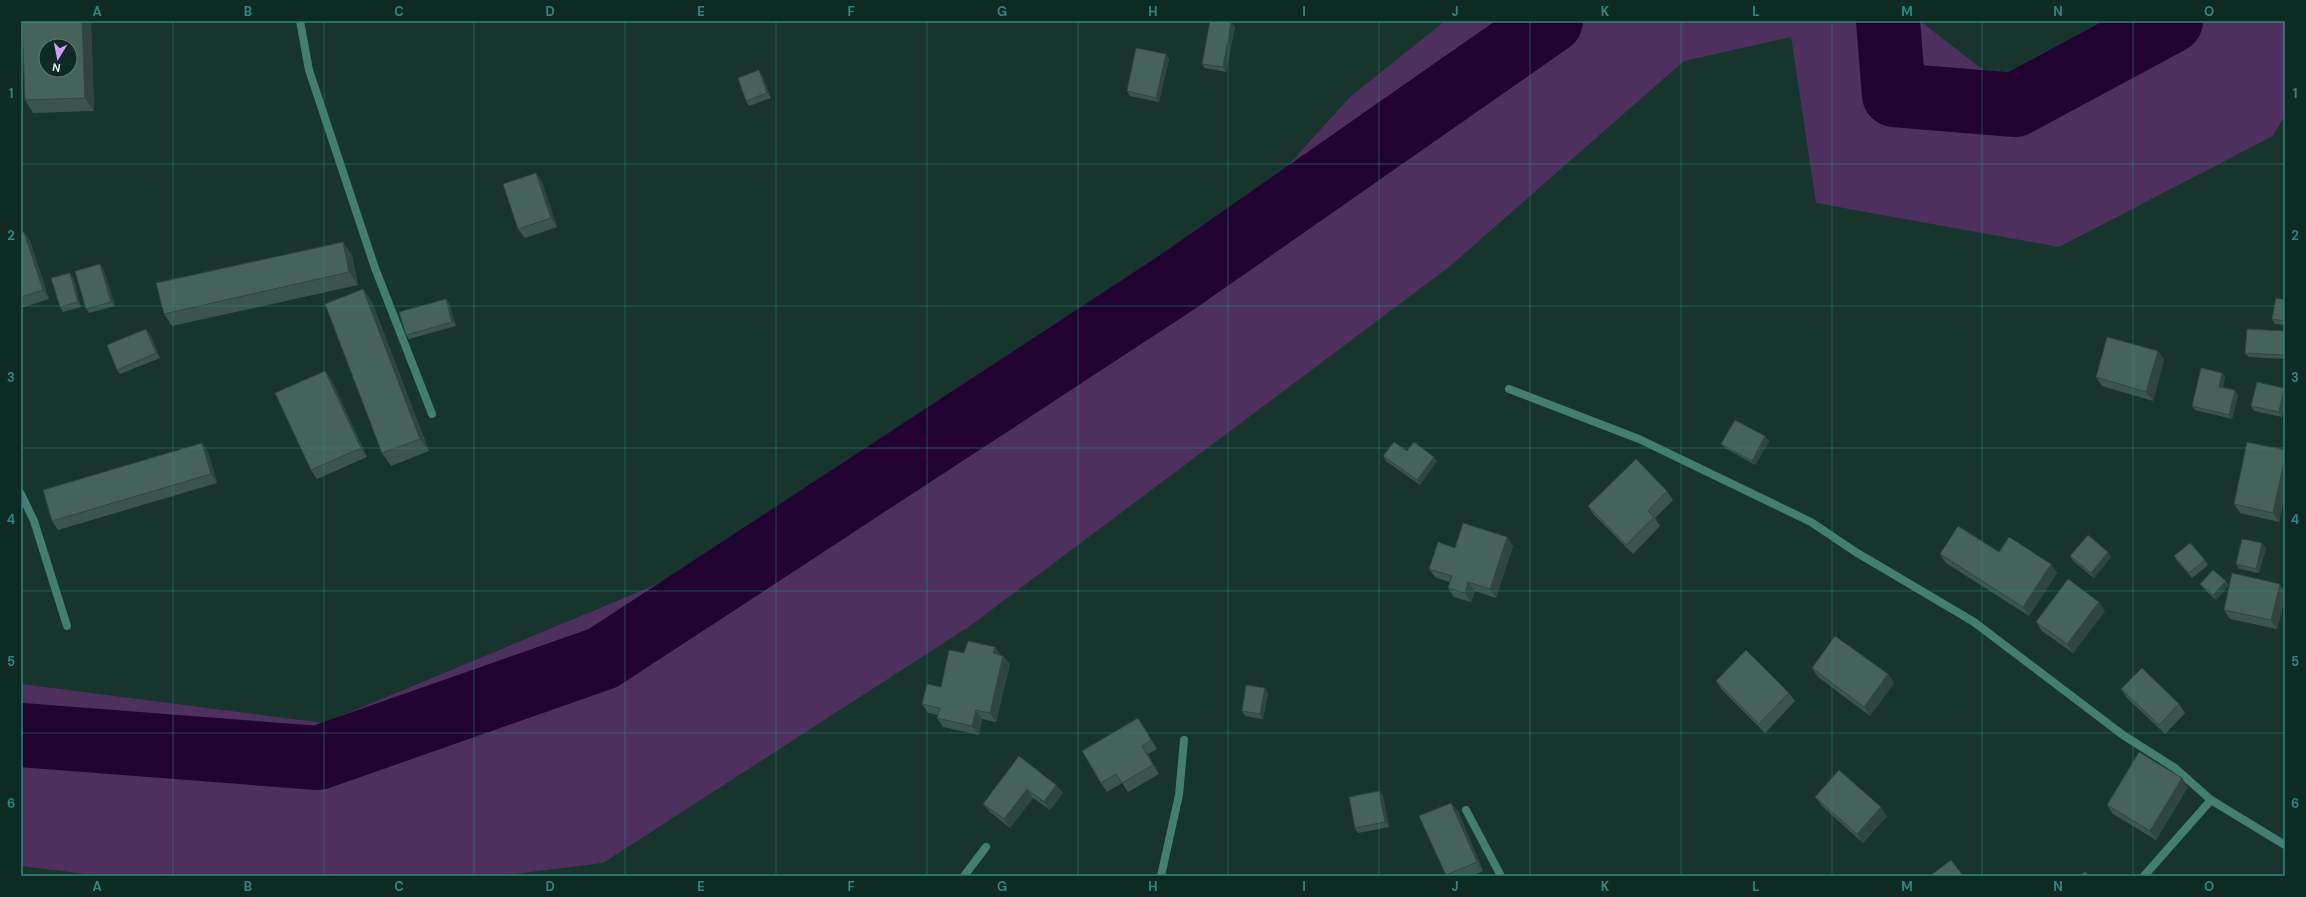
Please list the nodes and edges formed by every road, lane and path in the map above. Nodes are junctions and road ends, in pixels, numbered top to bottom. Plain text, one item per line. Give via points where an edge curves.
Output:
1 (300, 21) edge
2 (1509, 389) dead end
3 (432, 414) dead end
4 (21, 494) edge
5 (67, 626) dead end
6 (1184, 740) dead end
7 (2211, 800) junction
8 (1466, 810) dead end
9 (2285, 845) edge
10 (986, 847) dead end
11 (964, 876) edge
12 (1161, 876) edge
13 (1501, 876) edge
14 (2144, 876) edge

1 - 3 street via 309,70 373,260
2 - 7 street via 1638,439 1811,522 1854,551 1974,622 2123,734 2175,768
4 - 5 street via 34,521
6 - 12 street via 1179,795
7 - 9 street
7 - 14 street
8 - 13 street
10 - 11 street

